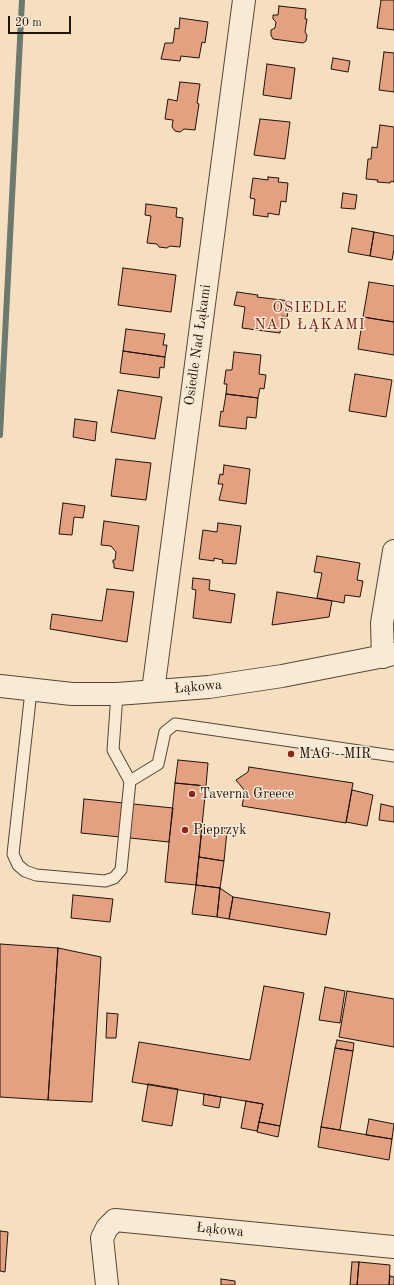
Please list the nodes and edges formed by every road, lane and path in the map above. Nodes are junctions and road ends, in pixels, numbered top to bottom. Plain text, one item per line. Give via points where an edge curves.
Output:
1 (244, 0) edge
2 (394, 551) edge
3 (388, 656) edge
4 (0, 686) edge
5 (31, 690) junction
6 (152, 690) junction
7 (118, 694) junction
8 (394, 756) edge
9 (130, 781) junction
10 (394, 1247) edge
11 (107, 1285) edge

1 - 6 street, Osiedle Nad Łąkami
2 - 3 street via 382,623
3 - 6 street, Łąkowa via 275,678 209,687
4 - 5 street, Łąkowa
5 - 7 street, Łąkowa via 72,694
5 - 9 lane via 13,854 18,865 36,875 105,881 114,878 121,870
6 - 7 street, Łąkowa
7 - 9 lane via 113,750
8 - 9 lane via 175,724 165,732 158,764
10 - 11 street, Łąkowa via 115,1220 102,1238

